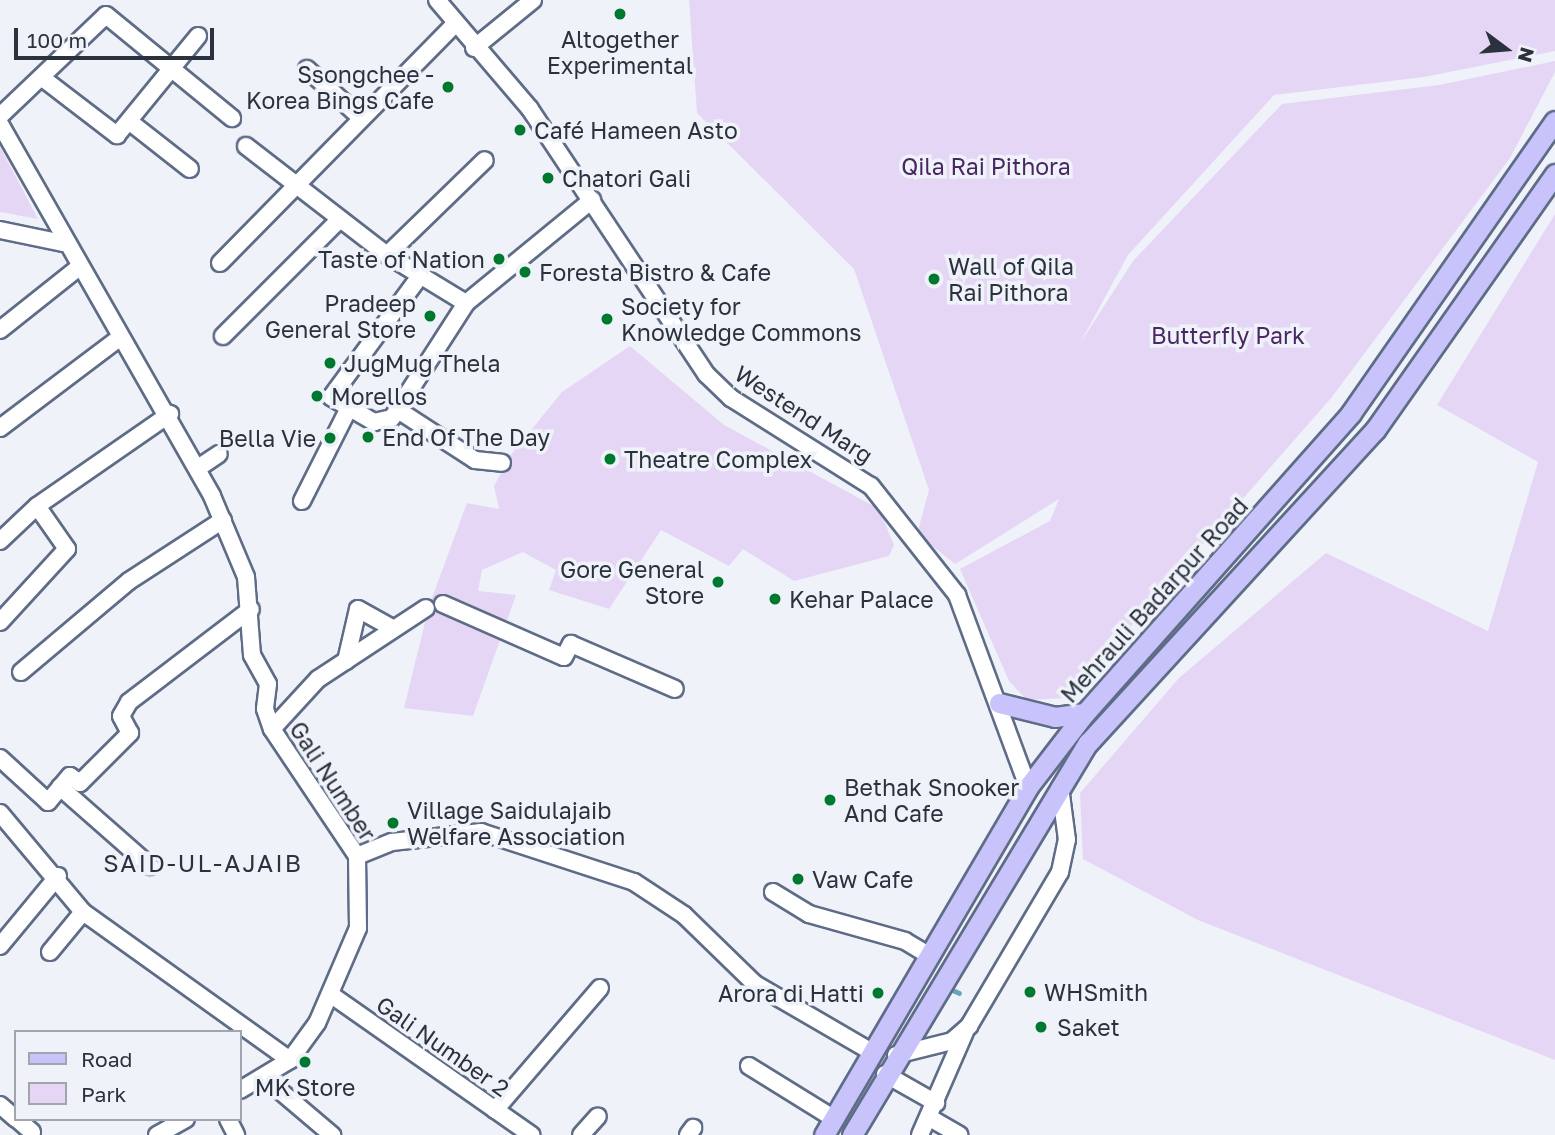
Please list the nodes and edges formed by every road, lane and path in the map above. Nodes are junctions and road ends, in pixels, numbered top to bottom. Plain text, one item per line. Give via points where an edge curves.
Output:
1 (437, 0) edge
2 (533, 0) edge
3 (454, 25) junction
4 (198, 36) dead end
5 (474, 48) junction
6 (172, 68) junction
7 (307, 69) dead end
8 (45, 80) junction
9 (0, 116) edge
10 (232, 118) dead end
11 (361, 118) junction
12 (1555, 121) edge
13 (130, 122) junction
14 (0, 124) edge
15 (246, 146) dead end
16 (485, 160) dead end
17 (190, 169) dead end
18 (1555, 174) edge
19 (298, 187) junction
20 (592, 200) junction
21 (340, 219) junction
22 (0, 230) edge
23 (63, 243) junction
24 (387, 255) junction
25 (220, 263) dead end
26 (78, 268) junction
27 (420, 276) junction
28 (466, 303) junction
29 (0, 330) edge
30 (223, 335) dead end
31 (118, 338) junction
32 (349, 408) junction
33 (398, 410) junction
34 (170, 414) junction
35 (0, 428) edge
36 (219, 454) dead end
37 (502, 463) dead end
38 (198, 468) junction
39 (302, 501) dead end
40 (37, 506) junction
41 (223, 520) junction
42 (0, 541) edge
43 (443, 604) dead end
44 (426, 608) dead end
45 (251, 609) junction
46 (0, 622) edge
47 (390, 627) junction
48 (346, 661) junction
49 (21, 672) dead end
50 (674, 688) dead end
51 (999, 703) junction
52 (1086, 713) junction
53 (272, 729) junction
54 (0, 758) edge
55 (60, 787) junction
56 (1028, 787) junction
57 (1060, 787) junction
58 (2, 818) edge
59 (357, 856) junction
60 (150, 866) dead end
61 (58, 876) junction
62 (773, 891) dead end
63 (83, 912) junction
64 (0, 946) edge
65 (50, 952) dead end
66 (927, 954) junction
67 (600, 988) dead end
68 (330, 994) junction
69 (965, 1032) junction
70 (870, 1051) junction
71 (896, 1055) junction
72 (290, 1060) junction
73 (749, 1066) dead end
74 (885, 1074) junction
75 (266, 1079) junction
76 (242, 1089) edge
77 (0, 1105) edge
78 (495, 1110) junction
79 (933, 1110) junction
80 (598, 1116) dead end
81 (14, 1117) edge
82 (18, 1121) edge
83 (182, 1121) edge
84 (829, 1127) edge
85 (510, 1129) edge
86 (32, 1132) dead end
87 (326, 1133) edge
88 (158, 1135) edge
89 (531, 1135) edge
90 (581, 1135) edge
91 (852, 1135) edge
92 (920, 1135) edge
93 (959, 1135) edge

1 - 3 street, Westend Marg
2 - 5 street
3 - 5 street, Westend Marg
3 - 11 street
4 - 6 street
5 - 20 street, Westend Marg via 530,109
6 - 8 street via 106,15
6 - 10 street
6 - 13 street
7 - 11 street
8 - 9 street
8 - 13 street via 117,135
11 - 19 street
12 - 52 main road, Mehrauli Badarpur Road via 1351,413
13 - 17 street
14 - 23 street, Gali Number
15 - 19 street
16 - 24 street
18 - 57 main road, Mehrauli Badarpur Road via 1375,430 1088,743
19 - 21 street
19 - 25 street
20 - 28 street
20 - 51 street, Westend Marg via 706,374 732,398 846,467 888,507 961,601
21 - 24 street
21 - 30 street
22 - 23 street
23 - 26 street, Gali Number
24 - 27 street
26 - 29 street
26 - 31 street, Gali Number
27 - 28 street
27 - 32 street via 331,397
28 - 33 street
31 - 34 street, Gali Number
31 - 35 street
32 - 33 street via 374,422 392,418
32 - 39 street
33 - 37 street via 475,460
34 - 38 street, Gali Number
34 - 40 street
36 - 38 street
38 - 41 street, Gali Number
40 - 42 street
40 - 46 street via 67,549
41 - 45 street, Gali Number
41 - 49 street via 129,581
43 - 50 street via 564,657 571,644
44 - 47 street
45 - 53 street, Gali Number via 251,655 268,684 265,709
45 - 55 street via 130,702 121,716 130,733 80,783 70,776
47 - 48 street
47 - 48 street via 358,609
48 - 53 street via 318,679
51 - 52 main road via 1055,718
51 - 56 street, Westend Marg
52 - 56 main road, Mehrauli Badarpur Road
53 - 59 street, Gali Number
54 - 55 street via 48,802
55 - 60 street
56 - 66 main road, Mehrauli Badarpur Road
57 - 69 street via 1067,840 1060,872
57 - 71 main road, Mehrauli Badarpur Road
58 - 61 street
59 - 68 street, Gali Number via 358,928
59 - 70 street via 392,842 481,832 634,883 684,915 755,984
61 - 63 street
61 - 64 street
62 - 66 street via 809,914
63 - 65 street
63 - 72 street
66 - 70 main road, Mehrauli Badarpur Road
67 - 78 street
68 - 72 street, Gali Number
68 - 78 street, Gali Number 2
69 - 71 street
69 - 79 street
70 - 84 main road, Mehrauli Badarpur Road
71 - 74 main road, Mehrauli Badarpur Road
72 - 75 street
73 - 84 street
74 - 79 street
74 - 91 main road, Mehrauli Badarpur Road
75 - 76 street
75 - 87 street
77 - 81 street
78 - 85 street, Gali Number 2
79 - 92 street
79 - 93 street
80 - 90 street
82 - 86 street
83 - 88 street
85 - 89 street, Gali Number 2

